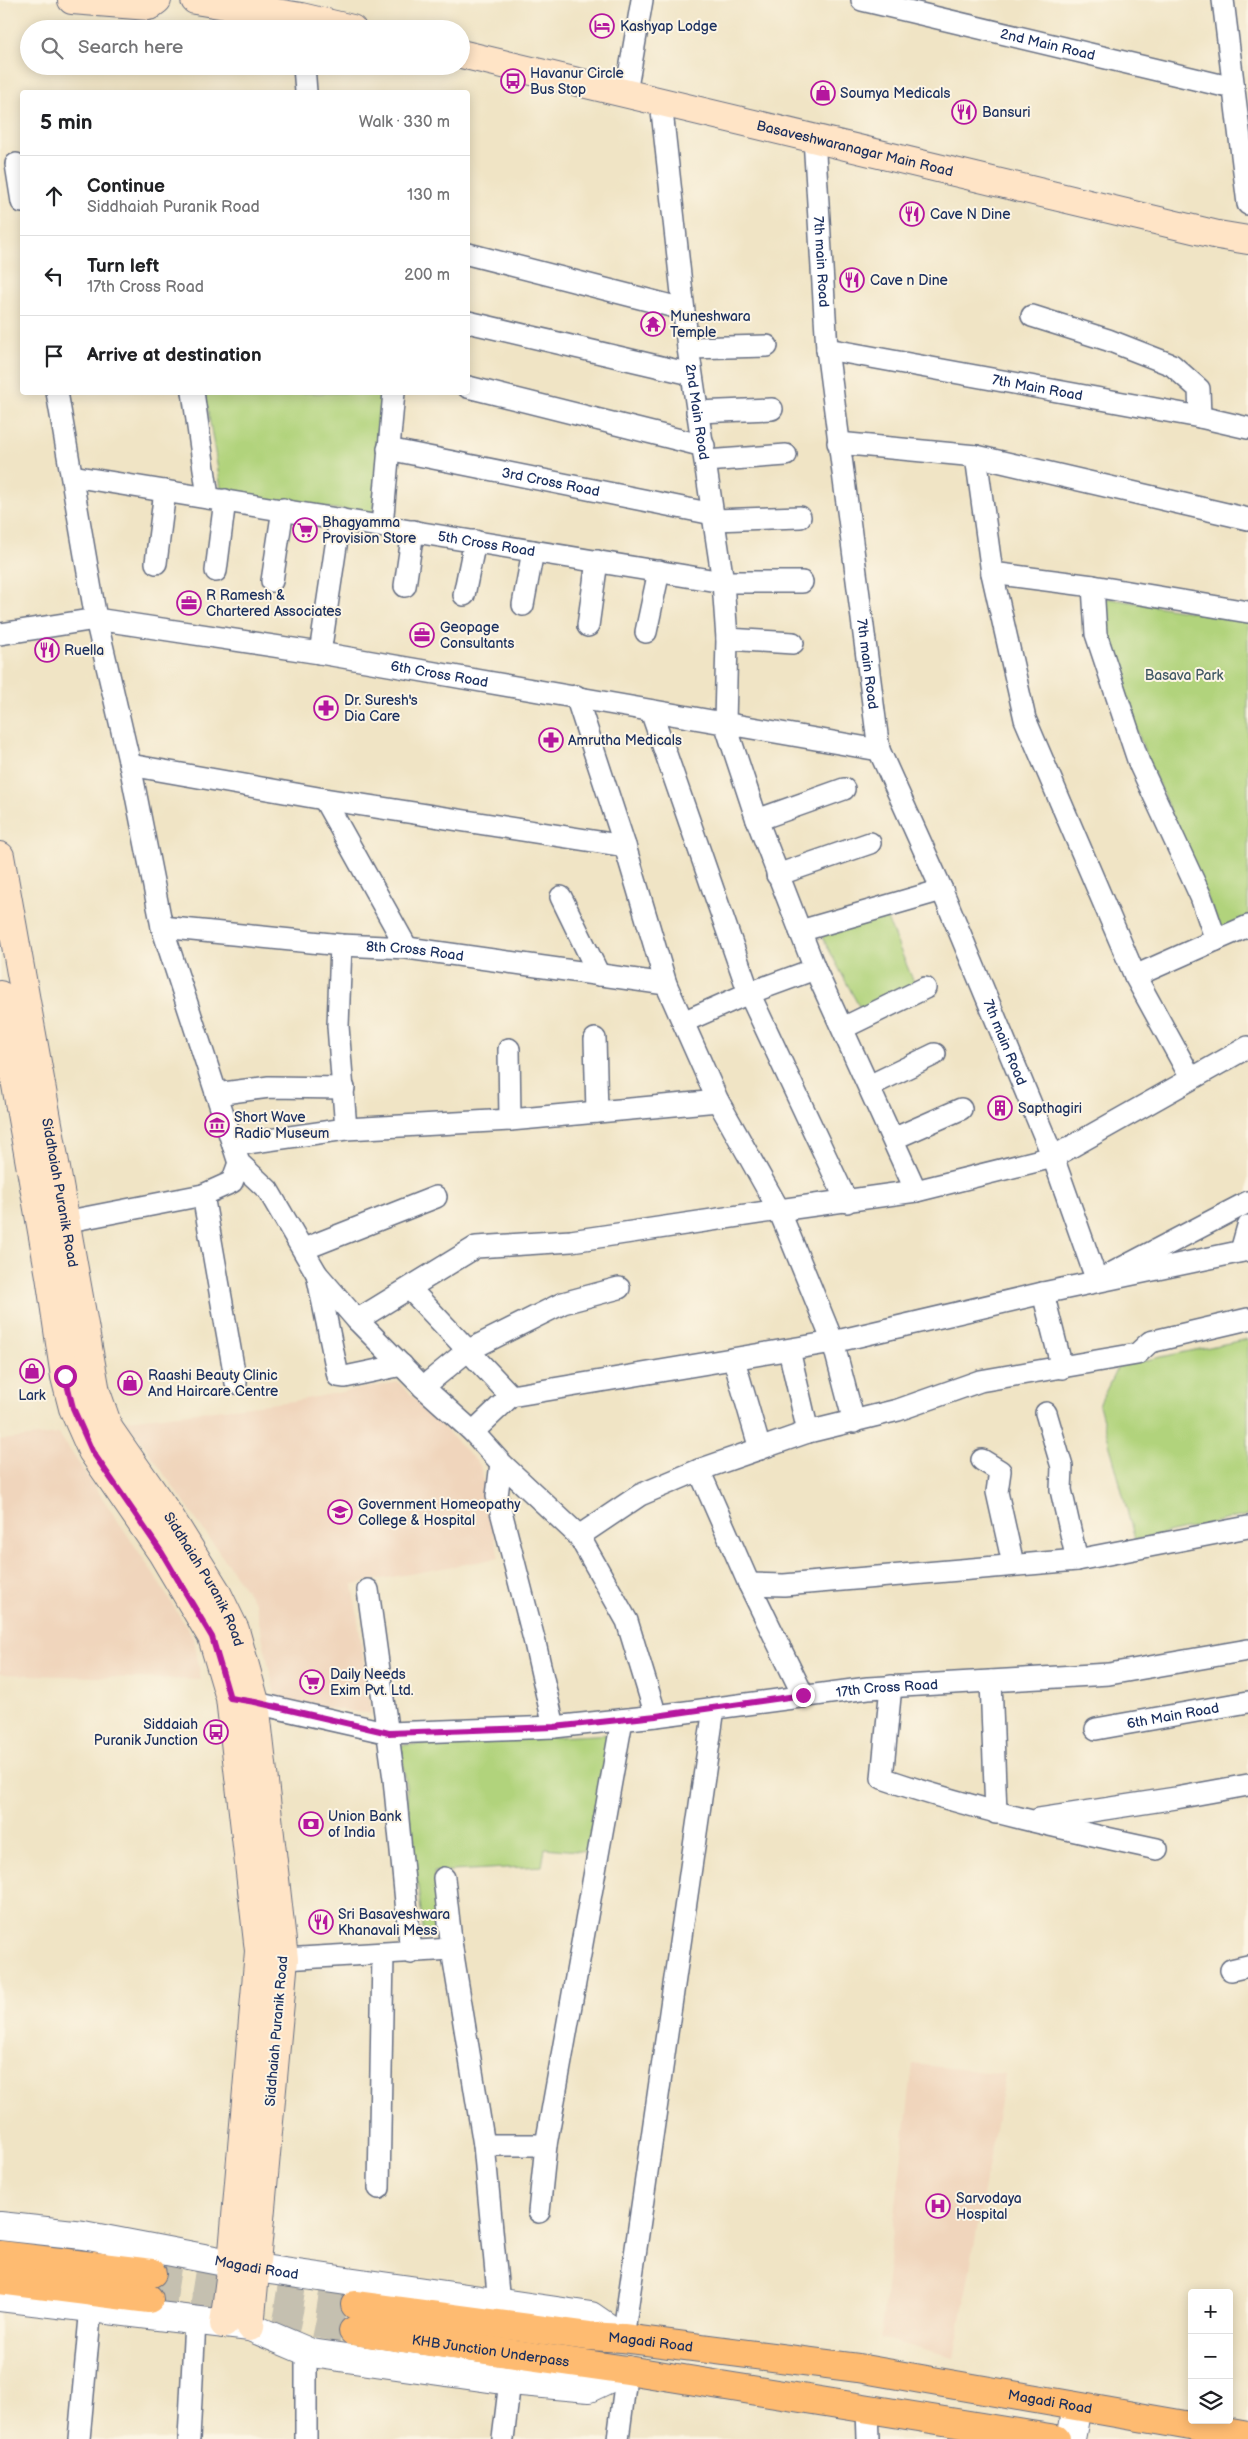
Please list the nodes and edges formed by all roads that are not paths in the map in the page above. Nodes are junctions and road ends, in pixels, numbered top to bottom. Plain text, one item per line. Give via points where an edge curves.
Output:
1 (72, 0) edge
2 (158, 0) edge
3 (195, 0) edge
4 (642, 0) edge
5 (862, 0) edge
6 (1223, 0) edge
7 (287, 20) edge
8 (470, 56) edge
9 (305, 75) edge
10 (1233, 88) junction
11 (306, 90) edge
12 (626, 93) junction
13 (661, 102) junction
14 (814, 138) junction
15 (13, 165) edge
16 (20, 194) edge
17 (1248, 204) edge
18 (1248, 240) edge
19 (470, 255) edge
20 (683, 309) junction
21 (1032, 316) dead end
22 (470, 322) edge
23 (767, 346) dead end
24 (688, 348) junction
25 (827, 349) junction
26 (691, 374) junction
27 (470, 388) edge
28 (58, 395) edge
29 (194, 395) edge
30 (394, 395) edge
31 (772, 408) dead end
32 (697, 412) junction
33 (1200, 417) junction
34 (1248, 428) edge
35 (838, 443) junction
36 (388, 449) junction
37 (705, 453) junction
38 (786, 455) dead end
39 (976, 456) junction
40 (72, 476) junction
41 (165, 490) junction
42 (217, 498) junction
43 (283, 509) junction
44 (714, 517) junction
45 (800, 517) dead end
46 (340, 519) junction
47 (1248, 519) edge
48 (382, 526) junction
49 (413, 531) junction
50 (475, 541) junction
51 (533, 551) junction
52 (597, 561) junction
53 (156, 563) dead end
54 (216, 571) dead end
55 (658, 571) junction
56 (992, 573) junction
57 (272, 581) dead end
58 (723, 582) junction
59 (802, 582) dead end
60 (405, 586) dead end
61 (1092, 586) junction
62 (464, 595) dead end
63 (523, 605) dead end
64 (1248, 612) edge
65 (96, 619) junction
66 (588, 626) dead end
67 (646, 632) dead end
68 (0, 634) edge
69 (727, 639) junction
70 (794, 643) dead end
71 (320, 653) junction
72 (576, 696) junction
73 (650, 711) junction
74 (725, 723) junction
75 (879, 750) junction
76 (130, 765) junction
77 (844, 789) dead end
78 (324, 799) junction
79 (756, 820) junction
80 (870, 843) dead end
81 (625, 846) junction
82 (0, 856) edge
83 (777, 875) junction
84 (942, 890) junction
85 (560, 897) dead end
86 (1248, 926) edge
87 (162, 927) junction
88 (800, 932) junction
89 (1216, 940) junction
90 (341, 945) junction
91 (407, 948) junction
92 (815, 969) junction
93 (599, 975) junction
94 (1135, 976) junction
95 (666, 984) junction
96 (925, 988) dead end
97 (749, 993) junction
98 (0, 995) edge
99 (683, 1022) junction
100 (843, 1028) junction
101 (595, 1039) dead end
102 (1248, 1047) edge
103 (509, 1049) dead end
104 (935, 1054) dead end
105 (1191, 1078) junction
106 (18, 1085) edge
107 (869, 1086) junction
108 (344, 1088) junction
109 (216, 1094) junction
110 (718, 1101) junction
111 (961, 1109) dead end
112 (597, 1112) junction
113 (510, 1120) junction
114 (346, 1128) junction
115 (892, 1139) junction
116 (236, 1154) junction
117 (1053, 1156) junction
118 (916, 1191) junction
119 (202, 1195) junction
120 (436, 1197) dead end
121 (847, 1202) junction
122 (1248, 1202) edge
123 (779, 1210) junction
124 (64, 1222) junction
125 (1248, 1226) edge
126 (304, 1249) junction
127 (1245, 1251) edge
128 (317, 1274) junction
129 (1097, 1281) junction
130 (619, 1288) dead end
131 (410, 1289) junction
132 (1043, 1293) junction
133 (1248, 1319) edge
134 (357, 1320) junction
135 (833, 1342) junction
136 (789, 1350) junction
137 (467, 1351) junction
138 (734, 1360) junction
139 (402, 1365) junction
140 (1062, 1368) junction
141 (236, 1383) dead end
142 (423, 1388) junction
143 (511, 1396) junction
144 (1046, 1413) dead end
145 (854, 1422) junction
146 (473, 1432) junction
147 (808, 1432) junction
148 (760, 1449) junction
149 (982, 1460) dead end
150 (501, 1463) junction
151 (699, 1470) junction
152 (1248, 1527) edge
153 (579, 1536) junction
154 (1078, 1560) junction
155 (1013, 1564) junction
156 (750, 1584) junction
157 (368, 1590) dead end
158 (1248, 1650) edge
159 (991, 1681) junction
160 (891, 1686) junction
161 (803, 1695) junction
162 (242, 1700) junction
163 (1248, 1702) edge
164 (714, 1708) junction
165 (656, 1716) junction
166 (622, 1720) junction
167 (554, 1727) junction
168 (1096, 1729) dead end
169 (389, 1733) junction
170 (1248, 1785) edge
171 (996, 1813) junction
172 (1024, 1821) junction
173 (1157, 1849) dead end
174 (444, 1878) dead end
175 (452, 1949) junction
176 (411, 1953) junction
177 (382, 1954) junction
178 (284, 1959) junction
179 (484, 2145) junction
180 (546, 2145) junction
181 (379, 2188) dead end
182 (539, 2212) dead end
183 (0, 2226) edge
184 (0, 2255) edge
185 (244, 2265) junction
186 (0, 2280) edge
187 (0, 2296) edge
188 (499, 2304) junction
189 (91, 2306) junction
190 (195, 2321) junction
191 (224, 2324) junction
192 (250, 2327) junction
193 (623, 2338) junction
194 (311, 2353) junction
195 (627, 2370) junction
196 (510, 2381) junction
197 (1077, 2408) junction
198 (867, 2409) junction
199 (1248, 2436) edge
200 (79, 2439) edge
201 (189, 2439) edge
202 (306, 2439) edge
203 (504, 2439) edge
204 (618, 2439) edge
205 (868, 2439) edge
206 (1056, 2439) edge
207 (1071, 2439) edge

1 - 2 main road via 149,6
3 - 7 main road
4 - 12 street
5 - 10 street, 2nd Main Road
6 - 10 street
8 - 12 main road, Basaveshwaranagar Main Road
9 - 11 street
10 - 17 street
12 - 13 main road, Basaveshwaranagar Main Road
13 - 14 main road, Basaveshwaranagar Main Road
13 - 20 street, 2nd Main Road
14 - 18 main road, Basaveshwaranagar Main Road via 1218,236
14 - 25 street, 7th main Road
15 - 16 street
19 - 20 street
20 - 24 street, 2nd Main Road
21 - 33 street via 1108,340 1172,366 1199,390
22 - 26 street
23 - 24 street
24 - 26 street, 2nd Main Road
25 - 33 street, 7th Main Road
25 - 35 street, 7th main Road
26 - 32 street, 2nd Main Road
27 - 37 street
28 - 40 street
29 - 42 street
30 - 36 street
31 - 32 street
32 - 37 street, 2nd Main Road
33 - 34 street, 7th Main Road
35 - 39 street
35 - 75 street, 7th main Road
36 - 44 street, 3rd Cross Road
36 - 48 street
37 - 38 street
37 - 44 street, 2nd Main Road
39 - 47 street
39 - 56 street
40 - 41 street, 5th Cross Road
40 - 65 street
41 - 42 street, 5th Cross Road
41 - 53 street
42 - 43 street, 5th Cross Road
42 - 54 street
43 - 46 street, 5th Cross Road
43 - 57 street
44 - 45 street, 3rd Cross Road
44 - 58 street, 2nd Main Road
46 - 48 street, 5th Cross Road
46 - 71 street
48 - 49 street, 5th Cross Road
49 - 50 street, 5th Cross Road
49 - 60 street
50 - 51 street, 5th Cross Road
50 - 62 street
51 - 52 street, 5th Cross Road
51 - 63 street
52 - 55 street, 5th Cross Road
52 - 66 street
55 - 58 street, 5th Cross Road
55 - 67 street
56 - 61 street
56 - 94 street via 1025,719
58 - 59 street, 5th Cross Road
58 - 69 street, 2nd Main Road
61 - 64 street
61 - 89 street via 1096,634 1139,763 1201,897
65 - 68 street, 6th Cross Road
65 - 71 street, 6th Cross Road
65 - 76 street
69 - 70 street
69 - 74 street, 2nd Main Road
71 - 72 street, 6th Cross Road
72 - 73 street, 6th Cross Road
72 - 81 street
73 - 74 street, 6th Cross Road
73 - 97 street
74 - 75 street, 6th Cross Road
74 - 79 street, 2nd Main Road
75 - 84 street, 7th main Road
76 - 78 street
76 - 87 street
77 - 79 street
78 - 81 street
78 - 91 street
79 - 83 street, 2nd Main Road
80 - 83 street
81 - 95 street
82 - 106 main road, Siddhaiah Puranik Road
83 - 88 street, 2nd Main Road
84 - 88 street
84 - 117 street, 7th main Road
85 - 93 street
86 - 89 street
87 - 90 street, 8th Cross Road
87 - 109 street
88 - 92 street, 2nd Main Road
89 - 94 street
90 - 91 street, 8th Cross Road
90 - 108 street via 338,1026
91 - 93 street, 8th Cross Road
92 - 97 street
92 - 100 street, 2nd Main Road
93 - 95 street, 8th Cross Road
94 - 105 street
95 - 99 street
96 - 100 street
97 - 99 street
97 - 121 street
98 - 106 main road, Siddhaiah Puranik Road
99 - 110 street
100 - 107 street, 2nd Main Road
101 - 112 street
102 - 105 street
103 - 113 street
104 - 107 street
105 - 117 street
106 - 124 main road, Siddhaiah Puranik Road
106 - 162 main road, Siddhaiah Puranik Road via 65,1376 73,1408 92,1451 162,1553 212,1637
107 - 115 street, 2nd Main Road
108 - 109 street via 269,1087
108 - 114 street
109 - 116 street
110 - 112 street
110 - 123 street
111 - 115 street
112 - 113 street
113 - 114 street
114 - 116 street
115 - 118 street, 2nd Main Road
116 - 119 street via 232,1182
116 - 126 street via 268,1190
117 - 118 street
117 - 129 street, 7th main Road
118 - 121 street
119 - 124 street
119 - 141 street
120 - 126 street
121 - 123 street
122 - 129 street
123 - 131 street via 571,1241 476,1247
123 - 135 street
124 - 162 main road, Siddhaiah Puranik Road via 96,1392 109,1429 216,1590 235,1630
125 - 127 street
126 - 128 street
127 - 129 street
128 - 134 street
128 - 139 street via 338,1376 345,1378
129 - 132 street
130 - 137 street via 563,1302
131 - 134 street
131 - 137 street
132 - 135 street
132 - 140 street
133 - 140 street via 1150,1342 1137,1354
134 - 139 street
135 - 136 street
135 - 145 street
136 - 138 street
136 - 147 street
137 - 142 street
137 - 143 street
138 - 143 street
138 - 148 street
139 - 142 street
140 - 145 street via 980,1381
142 - 146 street
143 - 146 street
144 - 154 street via 1062,1467 1061,1490
145 - 147 street
146 - 150 street
147 - 148 street
148 - 151 street
149 - 155 street via 1000,1471 996,1492
150 - 153 street
150 - 167 street via 497,1496
151 - 153 street via 640,1496
151 - 156 street
152 - 154 street
153 - 165 street via 627,1621
154 - 155 street
155 - 156 street via 784,1586
156 - 161 street
157 - 169 street
158 - 159 street, 17th Cross Road via 1109,1674
159 - 160 street, 17th Cross Road
159 - 171 street
160 - 161 street, 17th Cross Road
160 - 171 street via 882,1778
161 - 164 street, 17th Cross Road
162 - 169 street, 17th Cross Road
162 - 178 main road, Siddhaiah Puranik Road
162 - 185 main road, Siddhaiah Puranik Road via 259,1951
163 - 168 street, 6th Main Road
164 - 165 street, 17th Cross Road
164 - 193 street
165 - 166 street, 17th Cross Road
166 - 167 street, 17th Cross Road
166 - 180 street
167 - 169 street, 17th Cross Road
169 - 176 street
170 - 172 street
171 - 172 street
172 - 173 street
174 - 175 street
175 - 176 street
175 - 179 street
176 - 177 street
177 - 178 street
177 - 181 street
178 - 185 main road, Siddhaiah Puranik Road
179 - 180 street
179 - 188 street
180 - 182 street
183 - 185 street, Magadi Road via 83,2235
184 - 186 main road via 150,2286
185 - 188 street, Magadi Road
185 - 191 main road, Siddhaiah Puranik Road
185 - 192 main road, Siddhaiah Puranik Road
187 - 189 street
188 - 193 street, Magadi Road via 591,2316
189 - 190 street
189 - 200 street
190 - 191 street
190 - 201 street
191 - 192 street
192 - 194 street
193 - 195 main road, KHB Junction Underpass via 354,2318
193 - 197 main road, Magadi Road via 858,2368
194 - 196 street
194 - 202 street via 306,2361
195 - 196 street via 589,2388
195 - 198 main road
195 - 204 street
196 - 203 street
197 - 199 main road, Magadi Road
197 - 207 street
198 - 205 street
198 - 206 main road

